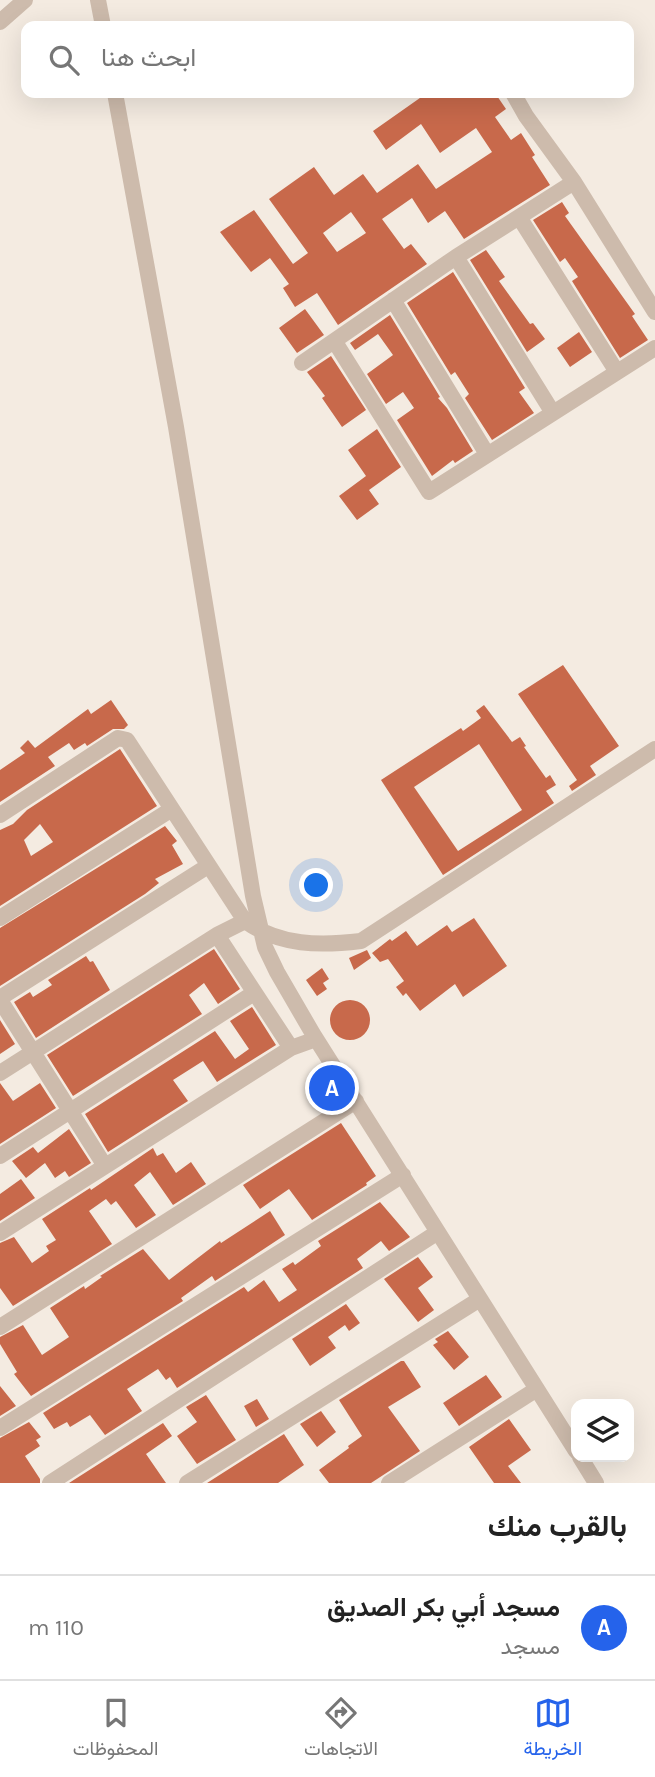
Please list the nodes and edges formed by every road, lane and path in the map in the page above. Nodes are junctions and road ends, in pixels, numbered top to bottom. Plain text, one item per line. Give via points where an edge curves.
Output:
1 (25, 0) edge
2 (98, 0) edge
3 (102, 21) edge
4 (0, 22) edge
5 (116, 98) edge
6 (516, 98) edge
7 (574, 182) junction
8 (519, 217) junction
9 (456, 257) junction
10 (393, 300) junction
11 (655, 312) edge
12 (335, 342) junction
13 (655, 348) edge
14 (302, 363) dead end
15 (617, 372) junction
16 (553, 413) junction
17 (487, 454) junction
18 (655, 749) edge
19 (172, 809) junction
20 (0, 814) edge
21 (208, 866) junction
22 (0, 918) edge
23 (244, 922) junction
24 (261, 933) junction
25 (217, 935) junction
26 (254, 993) junction
27 (0, 999) edge
28 (316, 1039) junction
29 (291, 1048) junction
30 (33, 1052) junction
31 (0, 1073) edge
32 (356, 1101) junction
33 (70, 1111) junction
34 (0, 1156) edge
35 (105, 1166) junction
36 (403, 1175) junction
37 (438, 1232) junction
38 (0, 1233) edge
39 (481, 1299) junction
40 (0, 1326) edge
41 (537, 1389) junction
42 (0, 1428) edge
43 (571, 1443) edge
44 (583, 1462) edge
45 (72, 1477) edge
46 (50, 1483) edge
47 (187, 1483) edge
48 (389, 1483) edge
49 (596, 1483) edge

1 - 4 street
2 - 3 street
5 - 24 street
6 - 7 street
7 - 8 street
7 - 11 street
8 - 9 street
8 - 15 street
9 - 10 street
9 - 16 street
10 - 12 street
10 - 17 street
12 - 14 street
12 - 17 street via 429,492
13 - 15 street
15 - 16 street
16 - 17 street
18 - 24 street via 361,941 300,944
19 - 20 street via 127,740 118,738
19 - 21 street
19 - 22 street
21 - 23 street
21 - 27 street
23 - 24 street
23 - 25 street
24 - 28 street via 277,972
25 - 26 street
25 - 30 street
26 - 29 street
26 - 33 street
27 - 30 street
28 - 29 street
28 - 32 street
29 - 35 street
30 - 31 street
30 - 33 street
32 - 36 street
32 - 40 street
33 - 34 street
33 - 35 street
35 - 38 street
36 - 37 street
36 - 42 street
37 - 39 street
37 - 45 street
39 - 41 street
39 - 47 street
41 - 43 street
41 - 48 street
44 - 49 street
45 - 46 street

